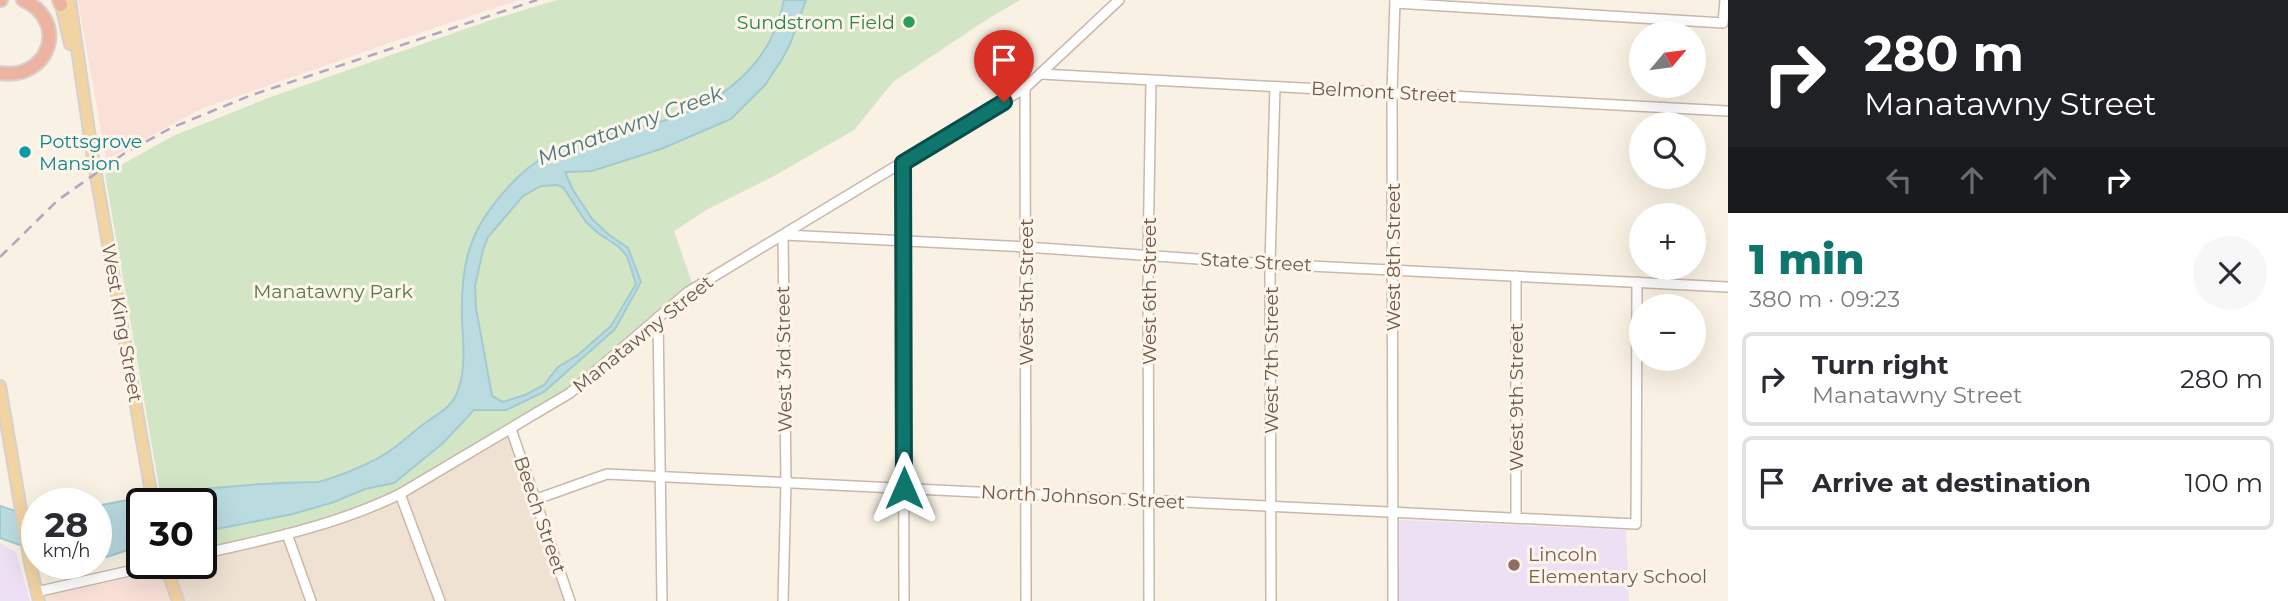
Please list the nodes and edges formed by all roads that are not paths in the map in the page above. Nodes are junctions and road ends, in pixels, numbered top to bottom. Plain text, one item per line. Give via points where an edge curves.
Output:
1 (23, 0) edge
2 (1119, 0) edge
3 (1725, 0) edge
4 (63, 1) edge
5 (1395, 2) edge
6 (0, 73) edge
7 (1041, 74) junction
8 (1151, 81) junction
9 (1275, 87) junction
10 (1025, 88) junction
11 (1392, 92) junction
12 (1728, 111) edge
13 (903, 163) junction
14 (783, 235) junction
15 (902, 242) junction
16 (1026, 247) junction
17 (1148, 256) junction
18 (1270, 264) junction
19 (1393, 269) junction
20 (1516, 276) junction
21 (1637, 282) junction
22 (1728, 287) edge
23 (659, 317) junction
24 (0, 386) edge
25 (511, 429) junction
26 (662, 477) junction
27 (786, 483) junction
28 (150, 488) edge
29 (904, 488) junction
30 (400, 494) junction
31 (1027, 495) junction
32 (534, 500) junction
33 (1149, 500) junction
34 (1271, 506) junction
35 (1394, 513) junction
36 (1516, 519) junction
37 (287, 534) junction
38 (217, 550) edge
39 (126, 574) edge
40 (168, 579) edge
41 (38, 597) edge
42 (178, 601) edge
43 (311, 601) edge
44 (440, 601) edge
45 (570, 601) edge
46 (662, 601) edge
47 (783, 601) edge
48 (904, 601) edge
49 (1026, 601) edge
50 (1149, 601) edge
51 (1271, 601) edge
52 (1393, 601) edge

1 - 6 highway via 47,22 47,49 28,70
2 - 7 street, Manatawny Street
3 - 5 street via 1723,23
4 - 28 main road, West King Street
5 - 11 street, West 8th Street
7 - 8 street, Belmont Street
7 - 10 street, Manatawny Street
8 - 9 street, Belmont Street
8 - 17 street, West 6th Street
9 - 11 street, Belmont Street
9 - 18 street, West 7th Street
10 - 13 street, Manatawny Street
10 - 16 street, West 5th Street
11 - 12 street, Belmont Street
11 - 19 street, West 8th Street
13 - 14 street, Manatawny Street
13 - 15 street
14 - 15 street, State Street
14 - 23 street, Manatawny Street via 688,292
14 - 27 street, West 3rd Street
15 - 16 street, State Street
15 - 29 street
16 - 17 street, State Street
16 - 31 street, West 5th Street
17 - 18 street, State Street
17 - 33 street, West 6th Street
18 - 19 street, State Street
18 - 34 street, West 7th Street
19 - 20 street, State Street
19 - 35 street, West 8th Street
20 - 21 street, State Street
20 - 36 street, West 9th Street
21 - 22 street, State Street
21 - 36 street, North Johnson Street via 1636,524
23 - 25 street, Manatawny Street via 570,393
23 - 26 street
24 - 41 main road
25 - 30 street, Manatawny Street
25 - 32 street, Beech Street
26 - 27 street, North Johnson Street
26 - 32 street, North Johnson Street via 607,474
26 - 46 street
27 - 29 street, North Johnson Street
27 - 47 street, West 3rd Street
29 - 31 street, North Johnson Street
29 - 48 street
30 - 37 street, Manatawny Street via 348,517
30 - 44 street
31 - 33 street, North Johnson Street
31 - 49 street, West 5th Street
32 - 45 street, Beech Street
33 - 34 street, North Johnson Street
33 - 50 street, West 6th Street
34 - 35 street, North Johnson Street
34 - 51 street, West 7th Street
35 - 36 street, North Johnson Street
35 - 52 street, West 8th Street
37 - 38 street, Manatawny Street
37 - 43 street
39 - 41 street
40 - 42 main road

